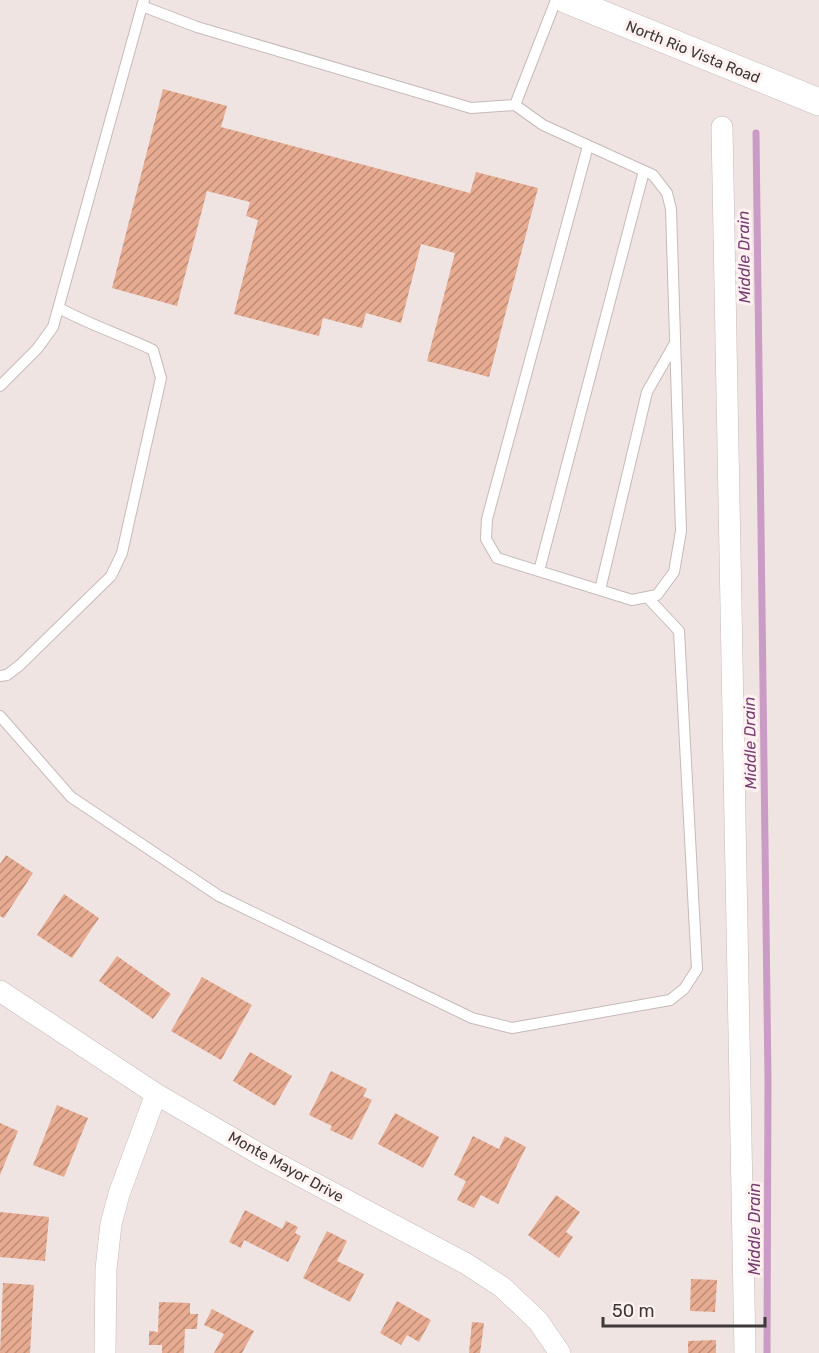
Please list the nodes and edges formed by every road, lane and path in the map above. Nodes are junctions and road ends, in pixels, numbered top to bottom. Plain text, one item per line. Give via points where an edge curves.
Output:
1 (556, 0) edge
2 (567, 0) edge
3 (143, 3) edge
4 (819, 102) edge
5 (515, 105) junction
6 (722, 127) dead end
7 (588, 146) junction
8 (644, 171) junction
9 (59, 308) junction
10 (675, 343) junction
11 (0, 386) edge
12 (539, 571) junction
13 (600, 590) junction
14 (647, 597) junction
15 (0, 676) edge
16 (0, 716) edge
17 (0, 991) edge
18 (156, 1094) junction
19 (105, 1353) edge
20 (560, 1353) edge
21 (745, 1353) edge

1 - 5 lane
2 - 4 street, North Rio Vista Road
3 - 5 lane via 197,27 471,108
3 - 9 lane
5 - 7 lane via 543,125
6 - 21 street
7 - 8 lane
7 - 12 lane via 486,519 486,539 497,558
8 - 10 lane via 667,193 671,209
8 - 12 lane
9 - 11 lane via 53,327 37,349
9 - 15 lane via 89,325 153,350 161,378 122,553 111,576 20,665
10 - 13 lane via 646,392
10 - 14 lane via 681,531 674,572 657,595
12 - 13 lane
13 - 14 lane via 632,600
14 - 16 lane via 679,631 697,969 684,989 670,1000 512,1028 472,1018 219,896 71,797
17 - 18 street, Monte Mayor Drive
18 - 19 street via 111,1224
18 - 20 street, Monte Mayor Drive via 261,1155 465,1263 502,1287 538,1321

